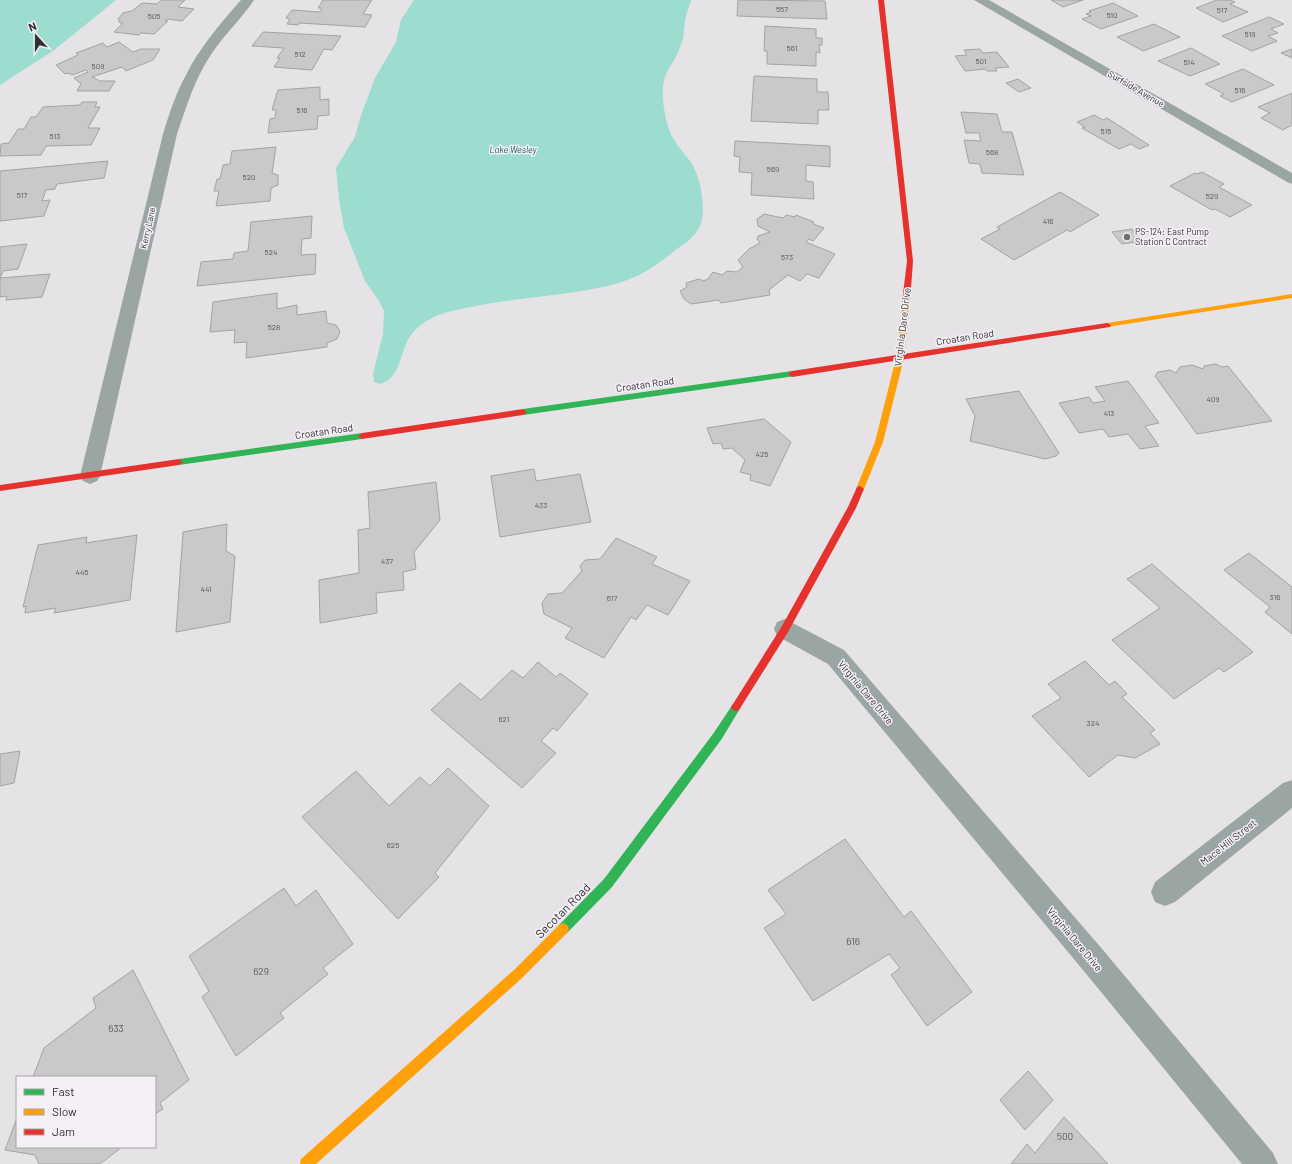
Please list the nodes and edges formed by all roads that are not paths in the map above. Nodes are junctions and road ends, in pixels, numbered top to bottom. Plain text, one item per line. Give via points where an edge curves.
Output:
1 (248, 0) edge
2 (881, 0) edge
3 (980, 0) edge
4 (1292, 179) edge
5 (1292, 296) edge
6 (900, 358) junction
7 (90, 476) junction
8 (0, 488) edge
9 (785, 629) junction
10 (1292, 792) edge
11 (1165, 892) dead end
12 (306, 1164) edge
13 (1262, 1164) edge

1 - 7 street, Kerry Lane via 226,25 202,61 187,87 170,134
2 - 6 street, Virginia Dare Drive via 910,261
3 - 4 street, Surfside Avenue
5 - 6 street, Croatan Road
6 - 7 street, Croatan Road
6 - 9 street, Virginia Dare Drive via 879,442 852,508
7 - 8 street, Croatan Road
9 - 12 street, Secotan Road via 717,737 608,883 518,974
9 - 13 street, Virginia Dare Drive via 836,657
10 - 11 street, Mace Hill Street

